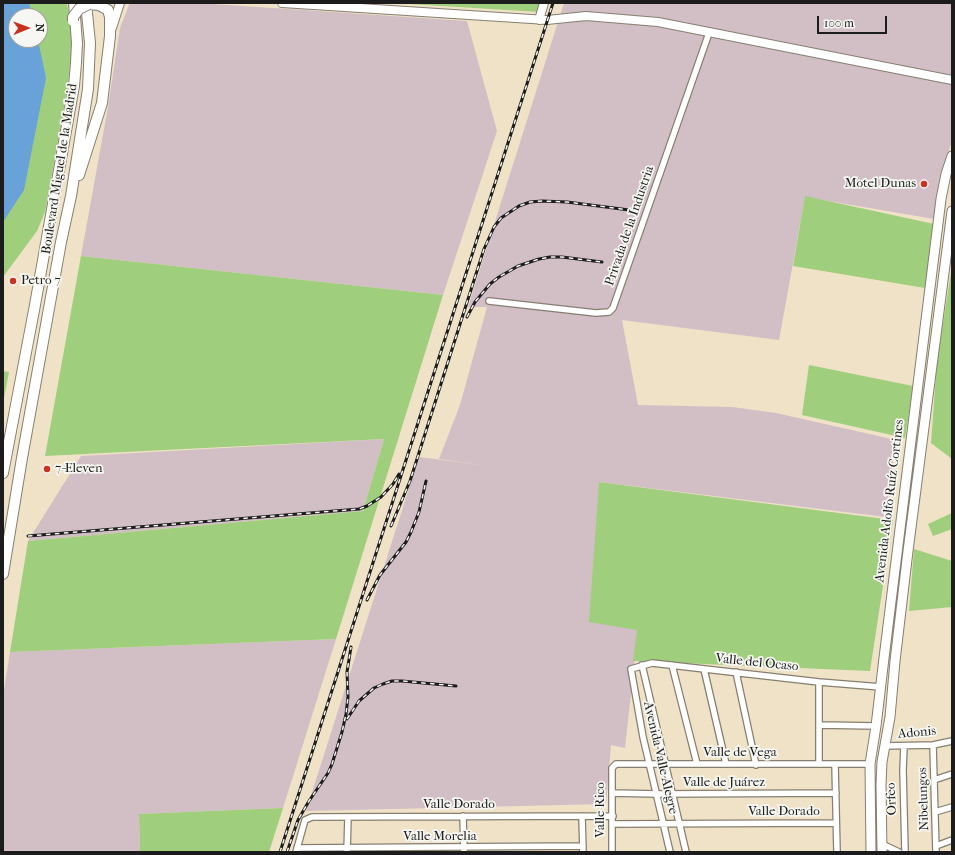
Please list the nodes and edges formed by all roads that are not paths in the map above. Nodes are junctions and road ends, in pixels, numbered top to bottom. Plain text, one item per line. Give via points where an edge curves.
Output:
1 (74, 3) edge
2 (86, 3) edge
3 (120, 3) edge
4 (282, 3) edge
5 (544, 3) edge
6 (539, 20) junction
7 (709, 33) junction
8 (110, 36) junction
9 (952, 80) edge
10 (952, 156) edge
11 (59, 167) junction
12 (71, 196) junction
13 (952, 211) edge
14 (489, 301) dead end
15 (3, 473) edge
16 (3, 574) edge
17 (642, 665) junction
18 (672, 665) junction
19 (631, 669) joint
20 (704, 669) junction
21 (736, 672) junction
22 (819, 682) junction
23 (881, 687) junction
24 (819, 725) junction
25 (876, 726) junction
26 (952, 741) edge
27 (933, 745) junction
28 (884, 746) junction
29 (904, 746) junction
30 (697, 764) junction
31 (726, 764) junction
32 (819, 764) junction
33 (835, 764) junction
34 (870, 764) junction
35 (650, 765) junction
36 (666, 765) junction
37 (756, 765) junction
38 (612, 768) joint
39 (952, 774) edge
40 (934, 780) junction
41 (613, 793) junction
42 (836, 793) junction
43 (657, 794) junction
44 (673, 794) junction
45 (952, 807) edge
46 (935, 812) junction
47 (463, 816) junction
48 (582, 816) junction
49 (613, 816) junction
50 (348, 817) junction
51 (664, 823) junction
52 (680, 823) junction
53 (836, 823) junction
54 (612, 824) junction
55 (952, 840) edge
56 (882, 848) edge
57 (583, 849) edge
58 (936, 849) edge
59 (296, 850) edge
60 (347, 850) edge
61 (464, 850) edge
62 (612, 852) edge
63 (670, 852) edge
64 (686, 852) edge
65 (837, 852) edge
66 (871, 852) edge
67 (899, 852) edge
68 (905, 852) edge

1 - 11 highway, Boulevard Miguel de la Madrid via 74,86
2 - 12 highway, Boulevard Miguel de la Madrid via 90,43 89,75
3 - 8 street
4 - 6 street
5 - 6 street
6 - 7 street via 586,16 658,22
7 - 9 street
7 - 14 street, Privada de la Industria via 613,308 609,312 596,313
8 - 11 highway, bridge via 110,17 107,10 98,5 86,5 76,12 72,21 70,66 56,149
8 - 12 highway via 101,110
10 - 23 main road, Avenida Adolfo Ruíz Cortines via 941,199
11 - 15 highway, Boulevard Miguel de la Madrid
12 - 16 highway, Boulevard Miguel de la Madrid via 23,451
13 - 28 main road, Avenida Adolfo Ruíz Cortines via 908,551 890,717
17 - 18 street, Valle del Ocaso
17 - 19 street, Valle del Ocaso
17 - 36 street, Avenida Valle Alegre
18 - 20 street, Valle del Ocaso
18 - 30 street
19 - 35 street, Avenida Valle Alegre
20 - 21 street, Valle del Ocaso
20 - 31 street
21 - 22 street, Valle del Ocaso
21 - 37 street
22 - 23 street, Valle del Ocaso
22 - 24 street
23 - 25 main road, Avenida Adolfo Ruíz Cortines
24 - 25 street
24 - 32 street
25 - 34 main road, Avenida Adolfo Ruíz Cortines
26 - 27 street, Adonis
27 - 29 street, Adonis
27 - 40 street, Nibelungos
28 - 29 street, Adonis
28 - 56 main road, Avenida Adolfo Ruíz Cortines via 880,784
29 - 68 street, Orfeo via 902,770
30 - 31 street, Valle de Vega
30 - 36 street, Valle de Vega
31 - 37 street, Valle de Vega
32 - 33 street, Valle de Vega
32 - 37 street, Valle de Vega
33 - 34 street, Valle de Vega
33 - 42 street
34 - 66 main road, Avenida Adolfo Ruíz Cortines
35 - 36 street, Valle de Vega
35 - 38 street, Valle de Vega via 618,764
35 - 43 street, Avenida Valle Alegre
36 - 44 street, Avenida Valle Alegre
38 - 41 street, Valle Rico
39 - 40 street
40 - 46 street, Nibelungos
41 - 43 street, Valle de Juárez
41 - 49 street, Valle Rico
42 - 44 street, Valle de Juárez
42 - 53 street
43 - 44 street, Valle de Juárez
43 - 51 street, Avenida Valle Alegre
44 - 52 street, Avenida Valle Alegre
45 - 46 street
46 - 58 street, Nibelungos
47 - 48 street, Valle Dorado
47 - 50 street, Valle Dorado
47 - 61 street
48 - 49 street, Valle Dorado
48 - 57 street
49 - 54 street, Valle Rico
50 - 59 street, Valle Dorado via 312,817 306,820
50 - 60 street
51 - 52 street, Valle Dorado
51 - 54 street, Valle Dorado
51 - 63 street, Avenida Valle Alegre
52 - 53 street, Valle Dorado
52 - 64 street, Avenida Valle Alegre
53 - 65 street
54 - 62 street, Valle Rico
55 - 58 street
56 - 67 street
57 - 61 street, Valle Morelia
59 - 60 street, Valle Morelia
60 - 61 street, Valle Morelia

